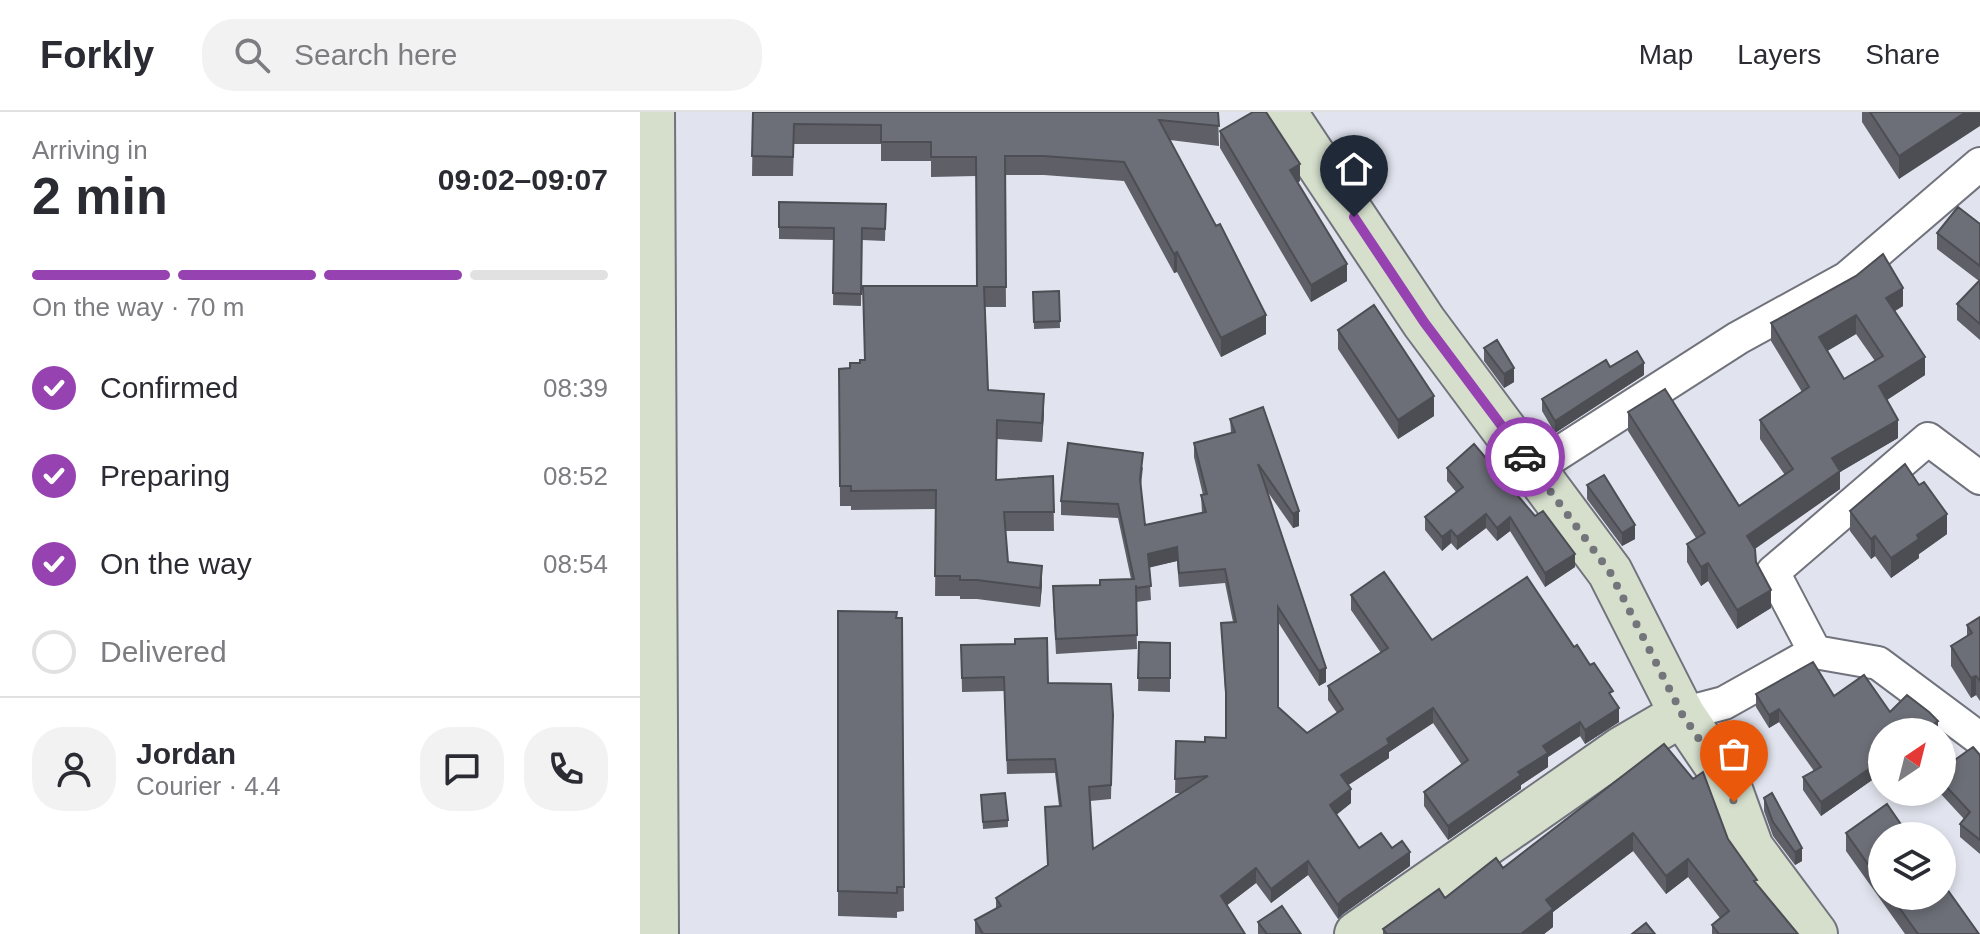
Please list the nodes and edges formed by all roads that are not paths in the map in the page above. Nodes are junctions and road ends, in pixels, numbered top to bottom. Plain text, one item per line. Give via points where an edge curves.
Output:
1 (652, 112) edge
2 (1284, 112) edge
3 (1980, 164) edge
4 (1534, 469) junction
5 (1980, 478) edge
6 (1815, 652) junction
7 (1682, 714) junction
8 (1980, 739) edge
9 (656, 934) edge
10 (1357, 934) edge
11 (1815, 934) edge

1 - 9 street
2 - 4 street via 1424,322
3 - 4 street via 1847,278 1738,338
4 - 7 street via 1610,572
5 - 6 street via 1928,439 1773,572
6 - 7 street via 1724,703
6 - 8 street via 1878,663
7 - 10 street via 1622,749
7 - 11 street via 1726,779 1751,848

